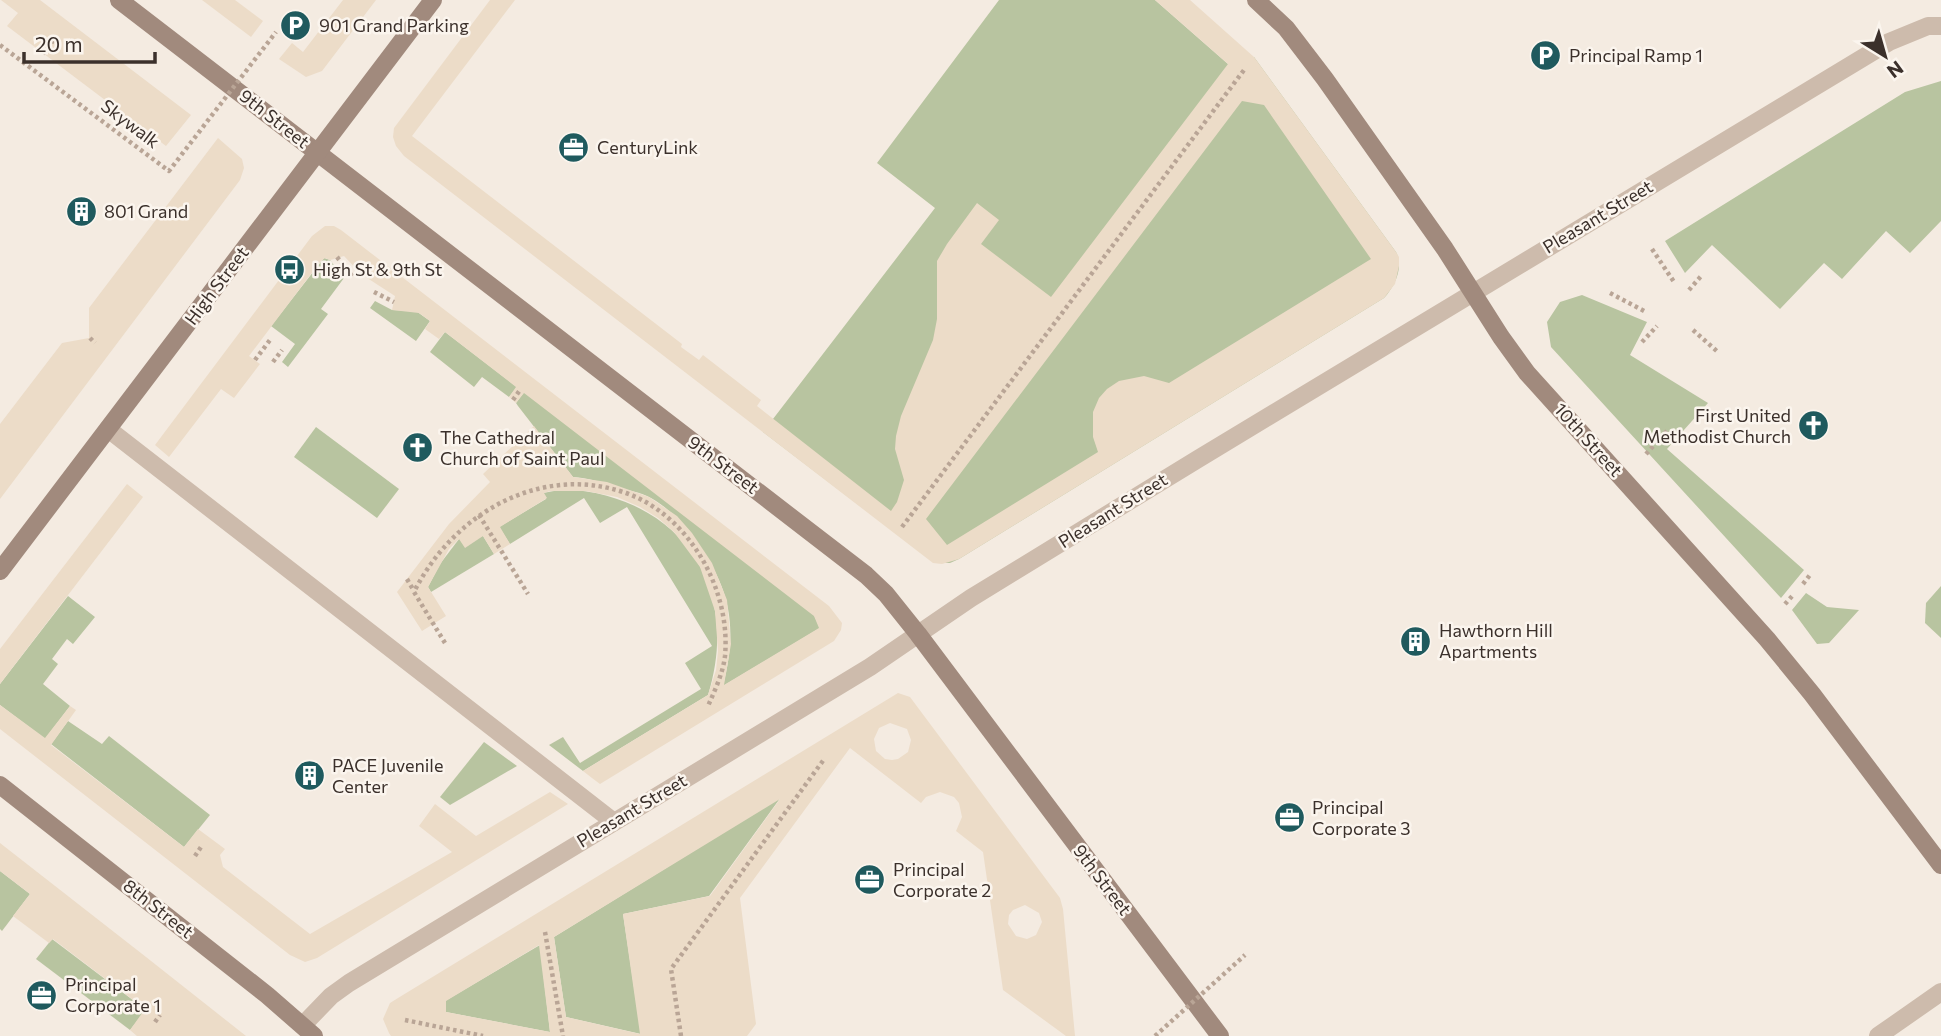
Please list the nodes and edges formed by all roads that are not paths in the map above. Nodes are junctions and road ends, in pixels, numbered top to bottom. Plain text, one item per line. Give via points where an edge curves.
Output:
1 (119, 0) edge
2 (433, 0) edge
3 (1256, 0) edge
4 (1941, 26) edge
5 (318, 152) junction
6 (1473, 294) junction
7 (108, 429) junction
8 (0, 571) edge
9 (918, 635) junction
10 (0, 785) edge
11 (614, 822) junction
12 (1941, 864) edge
13 (1941, 992) edge
14 (309, 1031) edge
15 (1220, 1036) edge
16 (1878, 1036) edge

1 - 5 main road, 9th Street
2 - 5 main road, High Street
3 - 6 main road, 10th Street via 1286,28 1325,79
4 - 6 street, Pleasant Street via 1928,26 1889,42
5 - 7 main road, High Street
5 - 9 main road, 9th Street via 866,575
6 - 9 street, Pleasant Street
6 - 12 main road, 10th Street via 1527,373 1727,593 1812,694
7 - 8 main road, High Street
7 - 11 street
9 - 11 street, Pleasant Street
9 - 15 main road, 9th Street
10 - 14 main road, 8th Street
11 - 14 street, Pleasant Street via 349,983 331,996
13 - 16 street

